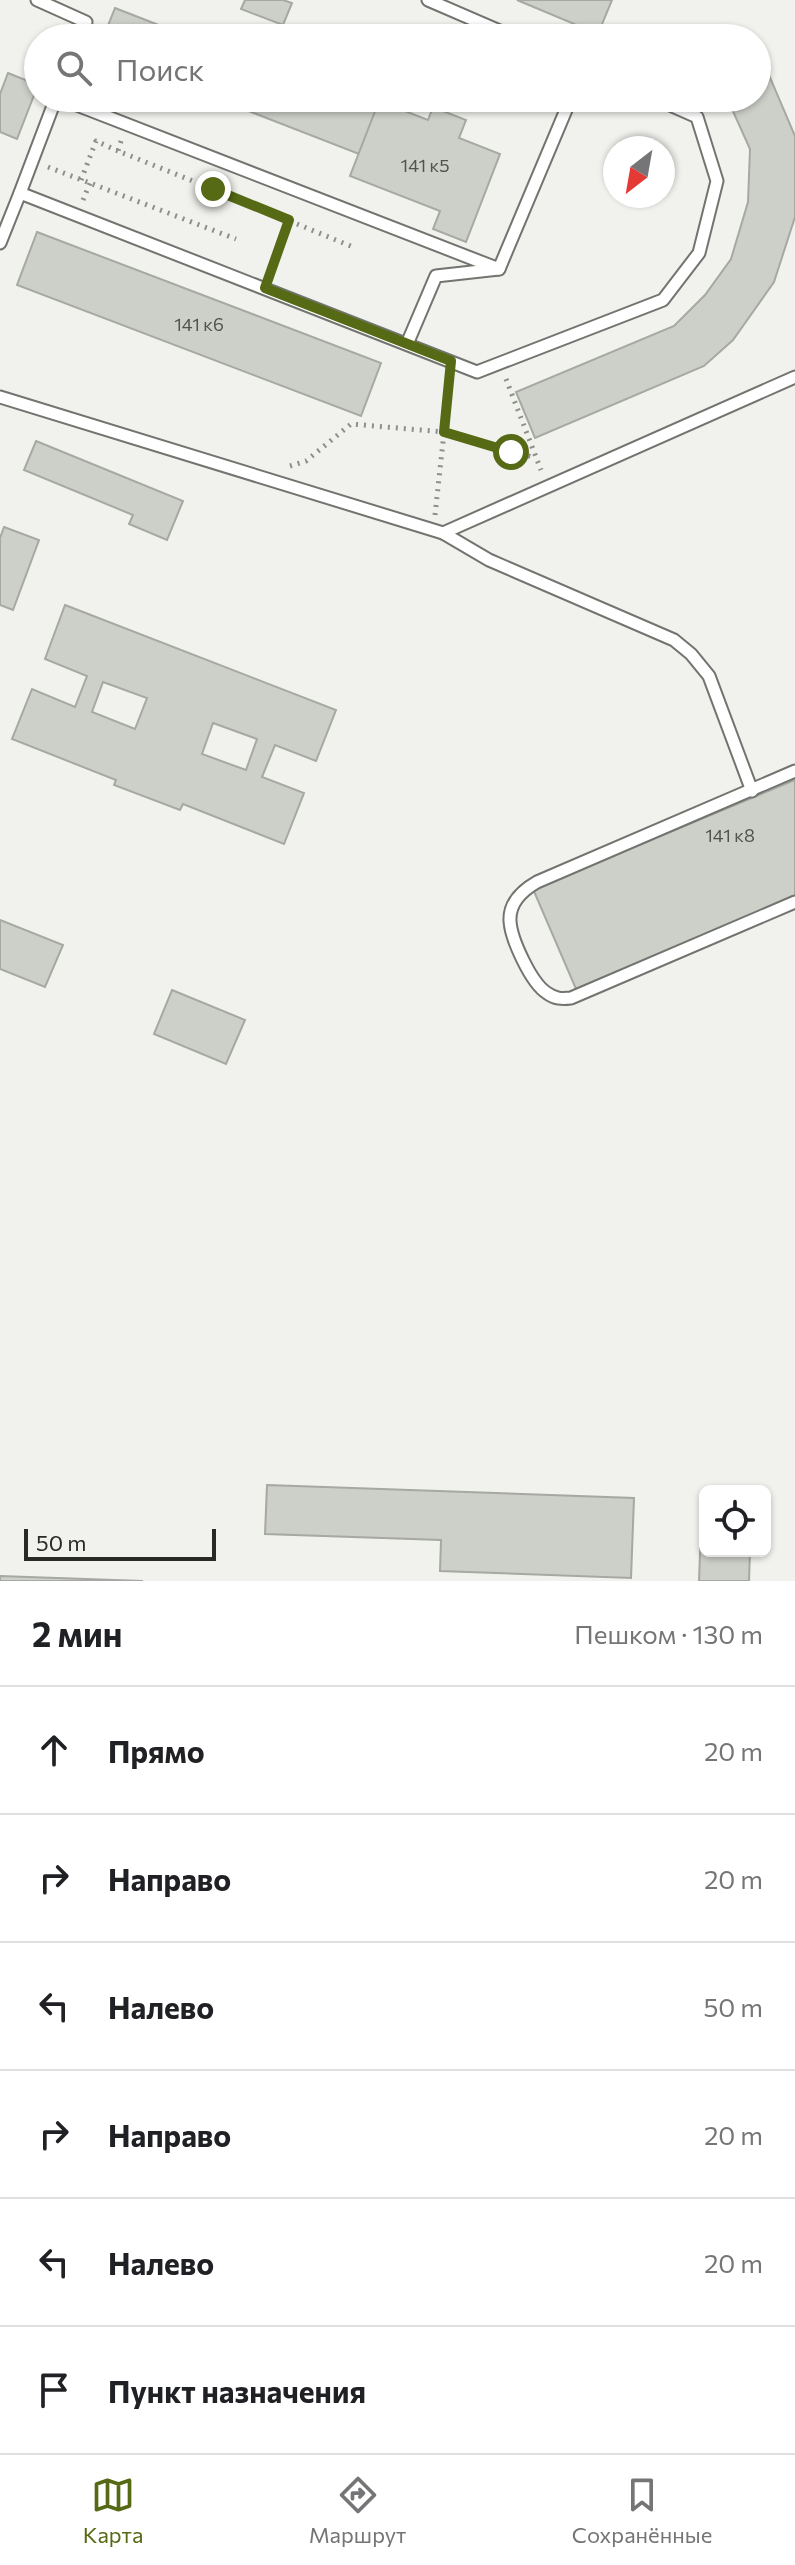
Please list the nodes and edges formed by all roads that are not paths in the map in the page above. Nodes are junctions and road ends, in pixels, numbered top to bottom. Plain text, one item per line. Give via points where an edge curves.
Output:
1 (37, 0) edge
2 (428, 0) edge
3 (85, 24) edge
4 (484, 24) edge
5 (52, 112) edge
6 (94, 112) edge
7 (565, 112) edge
8 (686, 112) edge
9 (20, 193) junction
10 (0, 243) edge
11 (499, 269) junction
12 (407, 344) junction
13 (795, 377) edge
14 (0, 397) edge
15 (438, 531) junction
16 (795, 771) edge
17 (752, 791) junction
18 (795, 902) edge

1 - 3 lane
2 - 4 lane
5 - 9 lane
6 - 11 lane
7 - 11 lane
8 - 12 lane via 697,117 717,181 699,253 663,300 477,372
9 - 10 lane
9 - 12 lane
11 - 12 lane via 436,276
13 - 15 lane
14 - 15 lane
15 - 17 lane via 489,560 674,640 691,654 709,676
16 - 17 lane
17 - 18 lane via 522,890 509,920 518,950 544,992 571,998

